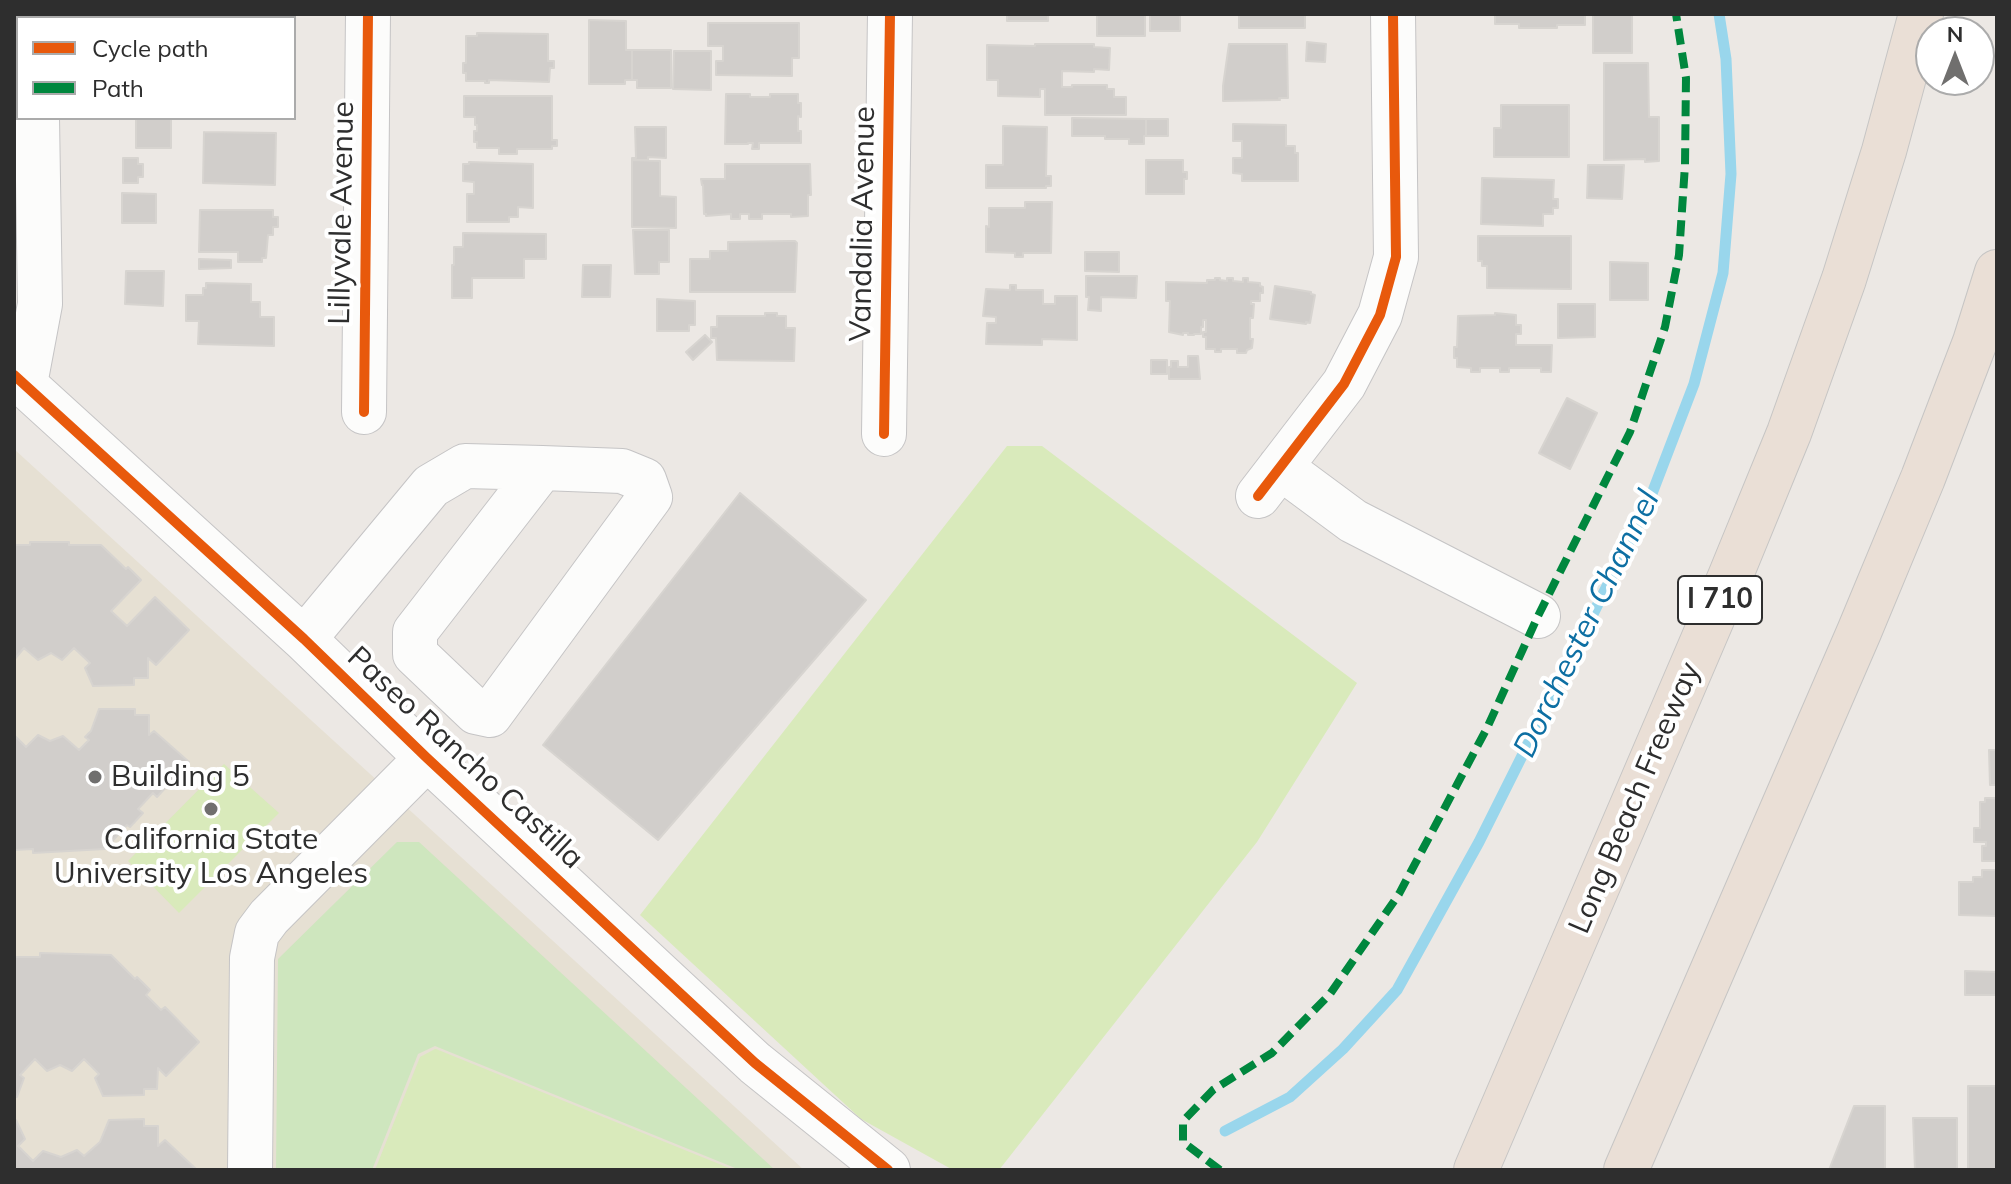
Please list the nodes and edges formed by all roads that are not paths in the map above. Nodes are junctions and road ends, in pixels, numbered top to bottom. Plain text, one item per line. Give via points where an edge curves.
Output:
1 (368, 14) edge
2 (890, 14) edge
3 (1393, 14) edge
4 (1921, 14) edge
5 (37, 120) edge
6 (1997, 272) edge
7 (20, 380) edge
8 (364, 412) dead end
9 (884, 434) dead end
10 (542, 468) junction
11 (1538, 616) dead end
12 (304, 639) junction
13 (427, 758) junction
14 (250, 1170) edge
15 (888, 1170) edge
16 (1476, 1170) edge
17 (1626, 1170) edge

1 - 8 street, Lillyvale Avenue
2 - 9 street, Vandalia Avenue
3 - 11 street via 1396,257 1380,315 1344,384 1269,482
4 - 16 highway, Long Beach Freeway / I 710 via 1849,265 1789,433
5 - 7 street via 40,304
6 - 17 highway via 1923,478
7 - 12 street, Paseo Rancho Castilla
10 - 10 street via 622,471 644,480 650,497 490,715 476,712 415,654 415,632
10 - 12 street via 465,466 431,486
12 - 13 street, Paseo Rancho Castilla
13 - 14 street via 257,933 252,958
13 - 15 street, Paseo Rancho Castilla via 755,1063

